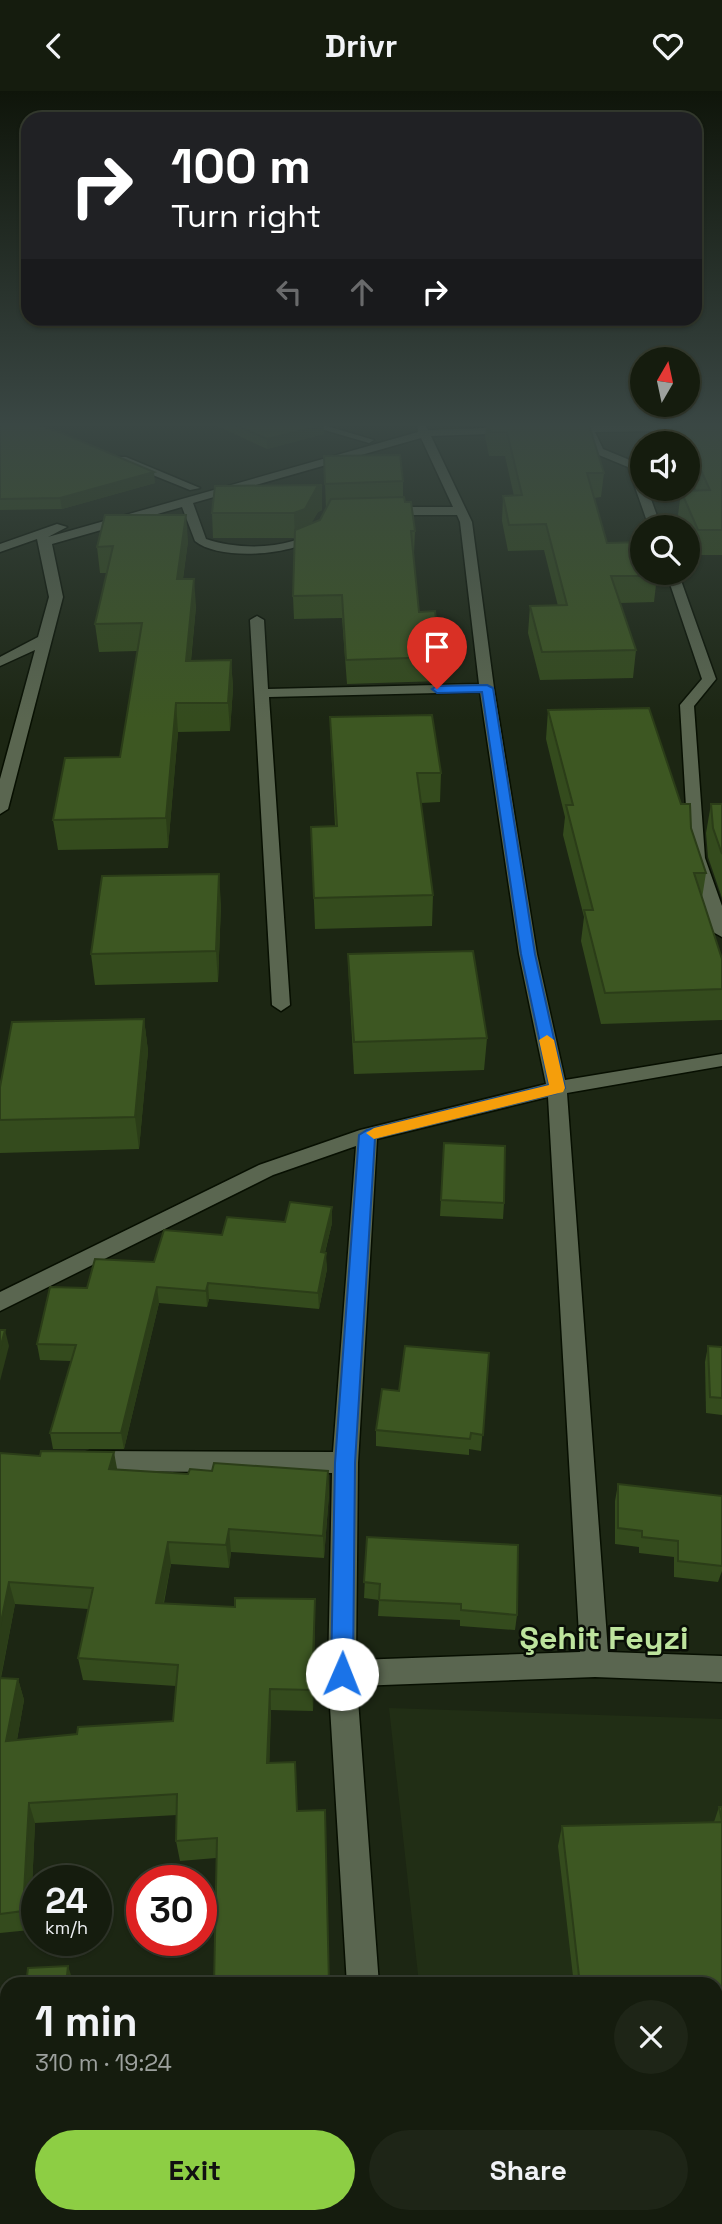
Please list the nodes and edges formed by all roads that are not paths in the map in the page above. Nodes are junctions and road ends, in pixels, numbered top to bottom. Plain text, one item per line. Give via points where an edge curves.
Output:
1 (92, 522) edge
2 (106, 522) edge
3 (194, 522) edge
4 (322, 522) edge
5 (463, 522) edge
6 (0, 529) edge
7 (42, 538) junction
8 (21, 539) junction
9 (0, 548) edge
10 (676, 585) edge
11 (257, 620) dead end
12 (46, 639) junction
13 (0, 662) edge
14 (487, 688) junction
15 (262, 693) junction
16 (0, 809) edge
17 (722, 932) edge
18 (281, 1005) dead end
19 (722, 1060) edge
20 (557, 1088) junction
21 (367, 1135) junction
22 (0, 1302) edge
23 (69, 1461) edge
24 (345, 1463) junction
25 (595, 1664) junction
26 (722, 1669) edge
27 (342, 1674) junction
28 (362, 1977) edge

1 - 7 street
2 - 7 street
3 - 4 street via 201,541 222,547 303,544
5 - 14 street
6 - 8 street
7 - 8 street
7 - 12 street via 56,597
8 - 9 street
10 - 17 street via 709,679 687,705 697,858
11 - 15 street
12 - 13 street
12 - 16 street
14 - 15 street
14 - 20 street via 528,954
15 - 18 street
19 - 20 street
20 - 21 street
20 - 25 street
21 - 22 street via 266,1171
21 - 24 street
23 - 24 street
24 - 27 street
25 - 26 street
25 - 27 street
27 - 28 street

